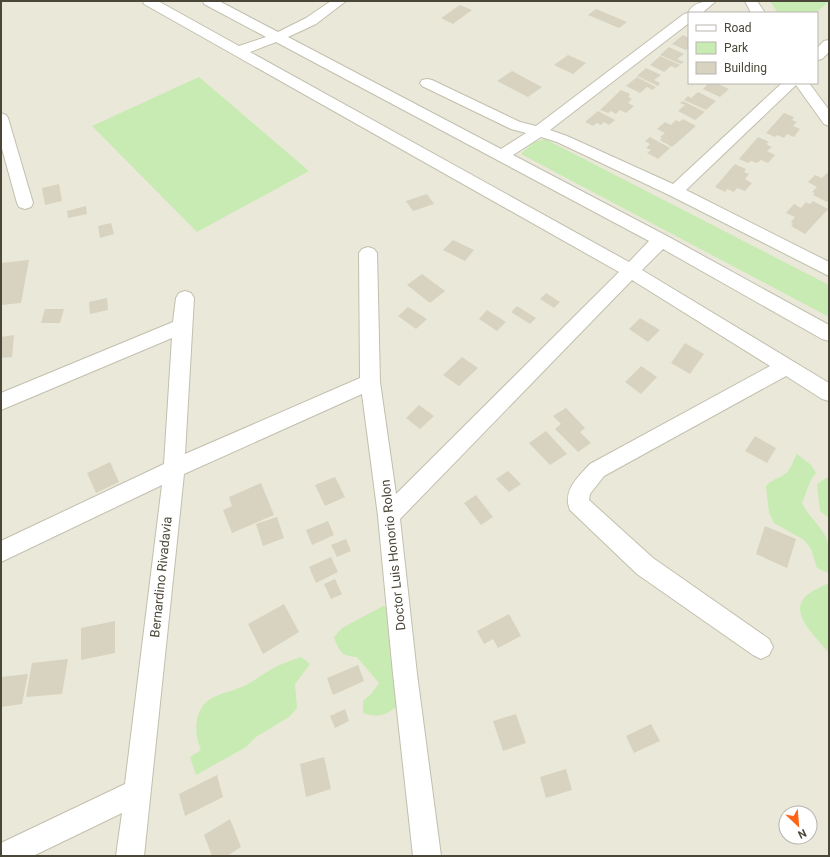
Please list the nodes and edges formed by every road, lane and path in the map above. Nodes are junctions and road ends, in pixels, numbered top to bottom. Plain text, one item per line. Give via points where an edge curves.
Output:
1 (149, 1) edge
2 (209, 1) edge
3 (340, 1) edge
4 (710, 1) edge
5 (751, 1) edge
6 (695, 12) edge
7 (757, 12) edge
8 (688, 18) edge
9 (278, 37) junction
10 (829, 44) edge
11 (238, 51) junction
12 (818, 55) edge
13 (427, 83) dead end
14 (789, 84) edge
15 (803, 84) edge
16 (1, 118) edge
17 (829, 122) edge
18 (539, 130) junction
19 (501, 156) junction
20 (675, 191) junction
21 (25, 203) dead end
22 (661, 240) junction
23 (368, 253) dead end
24 (826, 263) edge
25 (631, 271) junction
26 (185, 298) dead end
27 (182, 326) junction
28 (829, 334) edge
29 (785, 367) junction
30 (370, 382) junction
31 (829, 393) edge
32 (1, 402) edge
33 (174, 469) junction
34 (390, 516) junction
35 (1, 552) edge
36 (761, 647) dead end
37 (137, 792) junction
38 (4, 856) edge
39 (130, 856) edge
40 (427, 856) edge

1 - 11 street
2 - 9 street
3 - 9 street via 311,21
4 - 6 street
5 - 7 street
8 - 18 street
9 - 11 street
9 - 19 street
10 - 12 street
11 - 25 street
13 - 18 street via 516,126
14 - 20 street
15 - 17 street
16 - 21 street
18 - 19 street
18 - 20 street
19 - 22 street
20 - 24 street
22 - 25 street
22 - 28 street
23 - 30 street, Doctor Luis Honorio Rolon
25 - 29 street
25 - 34 street
26 - 27 street, Bernardino Rivadavia
27 - 32 street
27 - 33 street, Bernardino Rivadavia
29 - 31 street
29 - 36 street via 597,470 580,490 578,503 645,566
30 - 33 street
30 - 34 street, Doctor Luis Honorio Rolon
33 - 35 street
33 - 37 street, Bernardino Rivadavia
34 - 40 street, Doctor Luis Honorio Rolon
37 - 38 street
37 - 39 street, Bernardino Rivadavia

